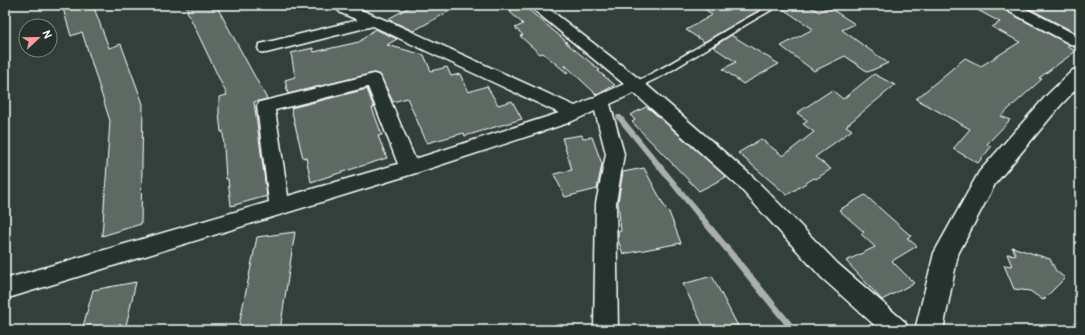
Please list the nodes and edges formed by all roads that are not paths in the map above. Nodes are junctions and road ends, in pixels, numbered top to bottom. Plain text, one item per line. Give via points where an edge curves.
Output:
1 (339, 5) edge
2 (535, 5) edge
3 (778, 5) edge
4 (1008, 5) edge
5 (373, 21) junction
6 (1080, 43) edge
7 (266, 48) dead end
8 (1080, 74) edge
9 (636, 85) junction
10 (601, 101) junction
11 (574, 114) junction
12 (409, 168) junction
13 (280, 206) junction
14 (5, 289) edge
15 (606, 330) edge
16 (897, 330) edge
17 (929, 330) edge

1 - 5 street
2 - 9 street
3 - 9 lane
4 - 6 street
5 - 7 street
5 - 11 street
8 - 17 street via 1053,101 987,178 946,253
9 - 10 street
9 - 16 street via 746,182 830,271
10 - 11 street
10 - 15 street via 615,154 606,203
11 - 12 street
12 - 13 street
12 - 13 street via 374,80 266,106
13 - 14 street

